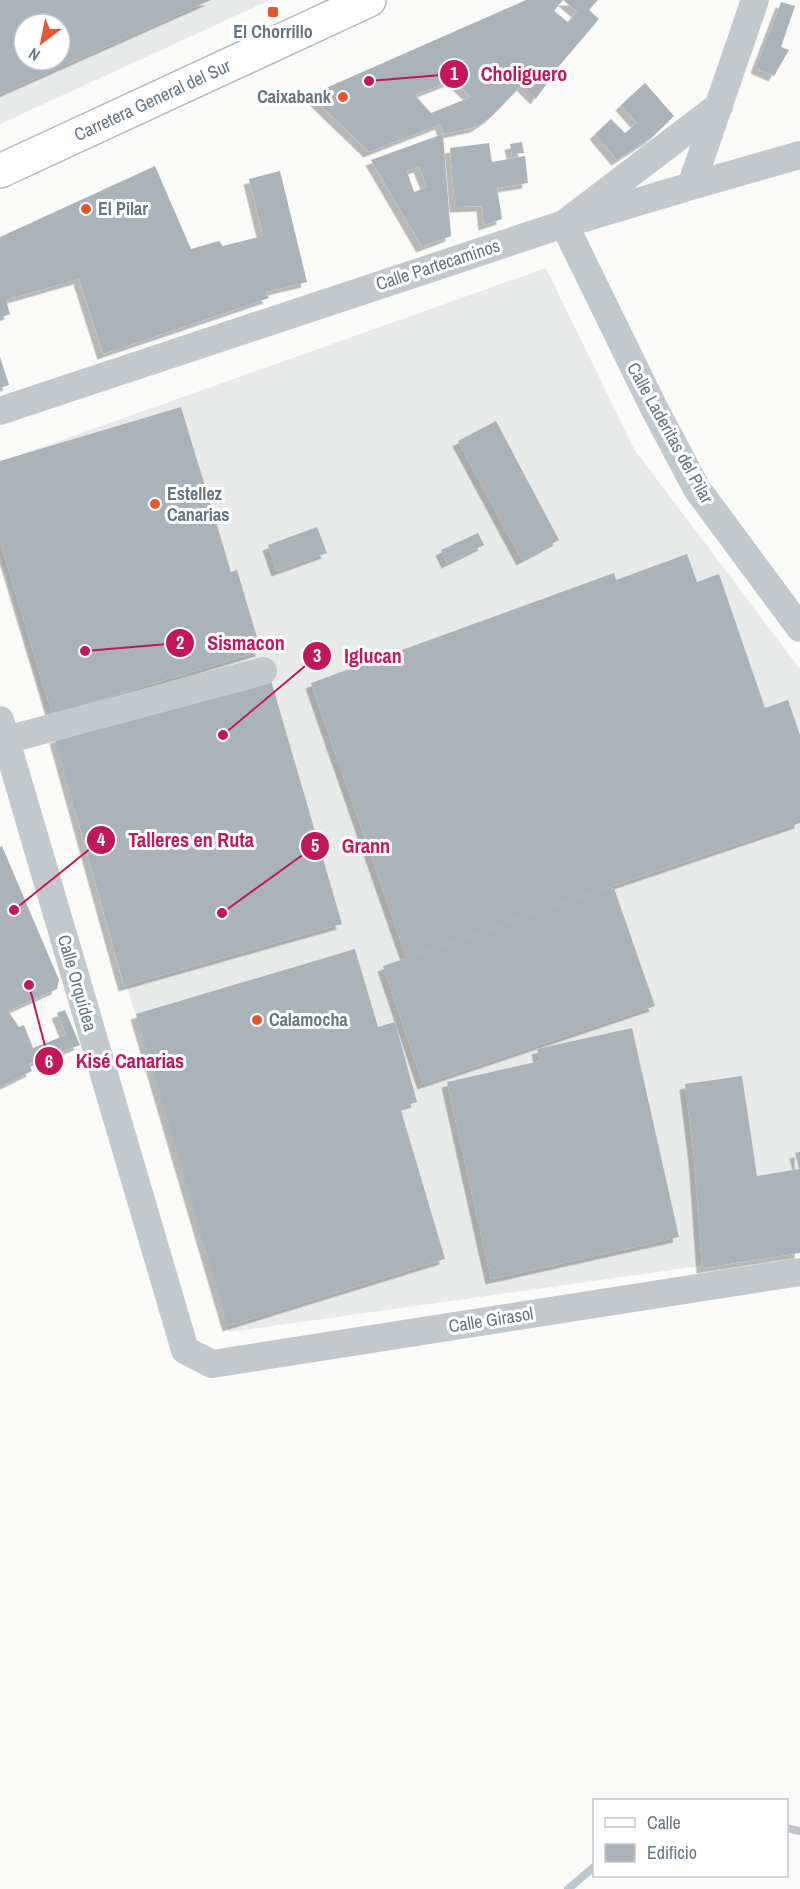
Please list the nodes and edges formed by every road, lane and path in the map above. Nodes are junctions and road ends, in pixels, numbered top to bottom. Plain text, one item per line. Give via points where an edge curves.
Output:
1 (369, 0) edge
2 (755, 0) edge
3 (715, 118) junction
4 (673, 140) junction
5 (800, 155) edge
6 (0, 171) edge
7 (734, 174) junction
8 (683, 189) junction
9 (564, 224) junction
10 (0, 411) edge
11 (800, 628) edge
12 (263, 671) dead end
13 (3, 730) edge
14 (800, 1272) edge
15 (185, 1350) joint

1 - 6 main road, Carretera General del Sur
2 - 3 street
3 - 4 street
3 - 7 street via 713,145
3 - 8 street
4 - 8 street via 670,172
4 - 9 street
5 - 7 street, Calle Partecaminos
7 - 8 street, Calle Partecaminos
8 - 9 street, Calle Partecaminos
9 - 10 street, Calle Partecaminos
9 - 11 street, Calle Laderitas del Pilar via 697,489
12 - 13 street
13 - 15 street, Calle Orquídea
14 - 15 street, Calle Girasol via 212,1364

